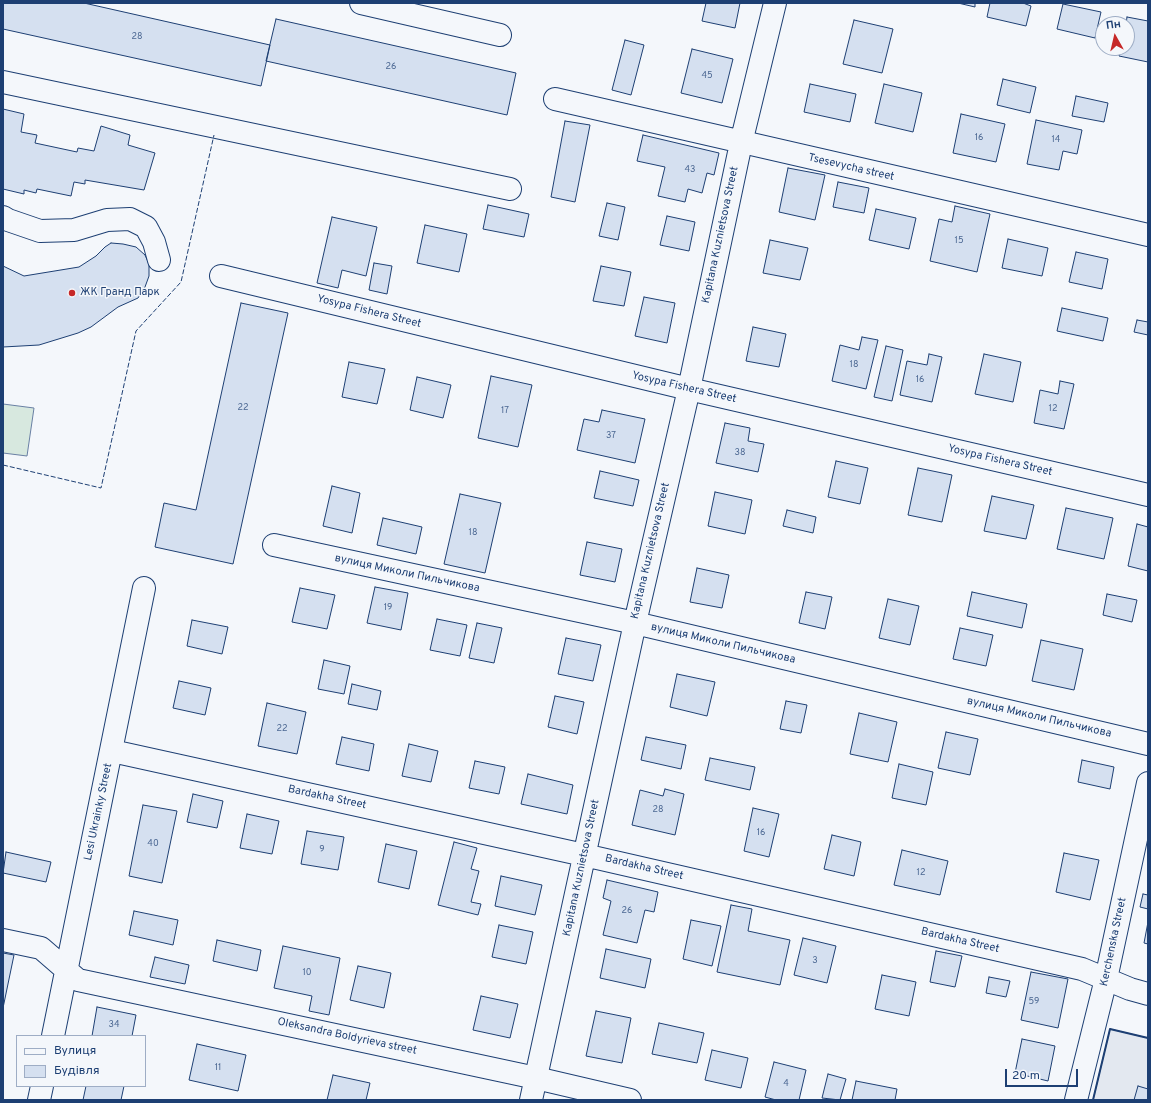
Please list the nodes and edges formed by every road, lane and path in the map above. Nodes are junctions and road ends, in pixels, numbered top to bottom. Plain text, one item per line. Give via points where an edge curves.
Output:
1 (361, 3) edge
2 (775, 3) edge
3 (500, 35) dead end
4 (3, 82) edge
5 (555, 99) dead end
6 (741, 143) junction
7 (510, 190) dead end
8 (3, 216) edge
9 (1148, 235) edge
10 (159, 260) dead end
11 (221, 276) dead end
12 (689, 389) junction
13 (1148, 495) edge
14 (274, 545) dead end
15 (144, 588) dead end
16 (635, 623) junction
17 (1148, 744) edge
18 (112, 751) junction
19 (1148, 783) edge
20 (584, 854) junction
21 (3, 940) edge
22 (67, 970) junction
23 (1106, 979) junction
24 (1148, 994) edge
25 (53, 1035) edge
26 (536, 1078) junction
27 (42, 1087) edge
28 (39, 1100) edge
29 (531, 1100) edge
30 (630, 1100) edge
31 (1076, 1100) edge

1 - 3 street
2 - 6 street, Kapitana Kuznietsova Street
4 - 7 street
5 - 6 street, Tsesevycha street
6 - 9 street, Tsesevycha street
6 - 12 street, Kapitana Kuznietsova Street
8 - 10 street via 40,231 74,230 107,220 130,219 146,228 154,242
11 - 12 street, Yosypa Fishera Street
12 - 13 street, Yosypa Fishera Street
12 - 16 street, Kapitana Kuznietsova Street
14 - 16 street, вулиця Миколи Пильчикова
15 - 18 street, Lesi Ukrainky Street
16 - 17 street, вулиця Миколи Пильчикова
16 - 20 street, Kapitana Kuznietsova Street
18 - 20 street, Bardakha Street
18 - 22 street, Lesi Ukrainky Street
19 - 23 street, Kerchenska Street
20 - 23 street, Bardakha Street via 1082,969
20 - 26 street, Kapitana Kuznietsova Street
21 - 22 street, Oleksandra Boldyrieva street via 41,948
22 - 25 street, Lesi Ukrainky Street
22 - 26 street, Oleksandra Boldyrieva street via 78,980
23 - 24 street, Bardakha Street
23 - 31 street, Kerchenska Street
26 - 29 street, Kapitana Kuznietsova Street
26 - 30 street, Oleksandra Boldyrieva street
27 - 28 street

